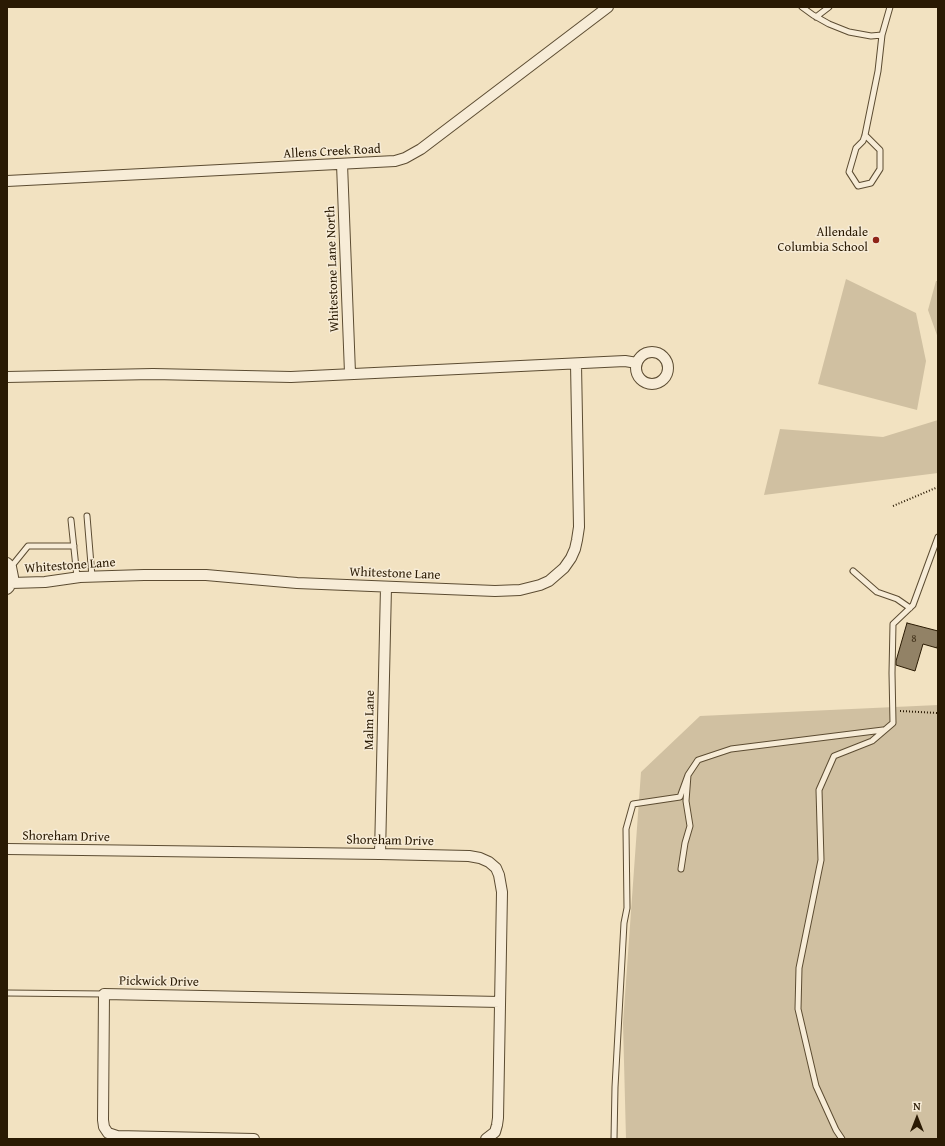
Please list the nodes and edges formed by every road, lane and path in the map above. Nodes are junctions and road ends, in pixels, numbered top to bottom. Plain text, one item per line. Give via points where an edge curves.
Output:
1 (608, 7) edge
2 (802, 7) edge
3 (830, 7) edge
4 (890, 7) edge
5 (816, 17) junction
6 (882, 35) junction
7 (865, 135) junction
8 (342, 164) junction
9 (7, 181) edge
10 (637, 363) dead end
11 (576, 364) junction
12 (350, 373) junction
13 (7, 377) edge
14 (938, 487) edge
15 (893, 506) dead end
16 (88, 516) dead end
17 (71, 520) dead end
18 (938, 537) edge
19 (74, 546) junction
20 (9, 565) edge
21 (853, 572) dead end
22 (77, 577) junction
23 (92, 577) junction
24 (9, 586) edge
25 (386, 587) junction
26 (910, 608) junction
27 (893, 711) junction
28 (938, 714) edge
29 (884, 730) junction
30 (688, 775) junction
31 (7, 849) edge
32 (380, 854) junction
33 (681, 869) dead end
34 (7, 993) edge
35 (104, 994) junction
36 (500, 1002) junction
37 (488, 1138) edge
38 (254, 1139) edge
39 (614, 1139) edge
40 (842, 1139) edge

1 - 8 street, Allens Creek Road via 406,158
2 - 5 lane
3 - 5 lane
4 - 6 lane
5 - 6 lane via 849,32
6 - 7 lane via 878,71
7 - 7 lane via 856,148 849,172 858,186 871,183 880,169 880,150
8 - 9 street, Allens Creek Road
8 - 12 street, Whitestone Lane North
10 - 11 street via 625,361
11 - 12 street
11 - 25 street, Whitestone Lane via 579,527 575,549 564,568 549,581 520,590
12 - 13 street via 291,377 153,374
14 - 15 path
16 - 23 lane
17 - 19 lane
18 - 26 lane
19 - 20 lane via 28,546
19 - 22 lane
20 - 24 street, Whitestone Lane via 13,577
21 - 26 lane via 877,592 897,599
22 - 23 street, Whitestone Lane
22 - 24 street, Whitestone Lane
23 - 25 street, Whitestone Lane via 206,575
25 - 32 street, Malm Lane
26 - 27 lane via 893,624
27 - 28 path
27 - 29 lane via 893,723
29 - 30 lane via 731,749 698,760
29 - 40 lane via 872,740 834,756 819,790 821,860 799,968 798,1009 816,1086
30 - 33 lane via 686,801 690,826 684,843
30 - 39 lane via 680,797 633,804 626,829 627,908 624,923
31 - 32 street, Shoreham Drive
32 - 36 street, Shoreham Drive via 469,856 480,858 496,868 500,875 502,892
34 - 35 lane
35 - 36 street, Pickwick Drive
35 - 38 street, Pickwick Drive via 103,1120 108,1133 117,1136
36 - 37 street, Shoreham Drive via 498,1118 495,1132

